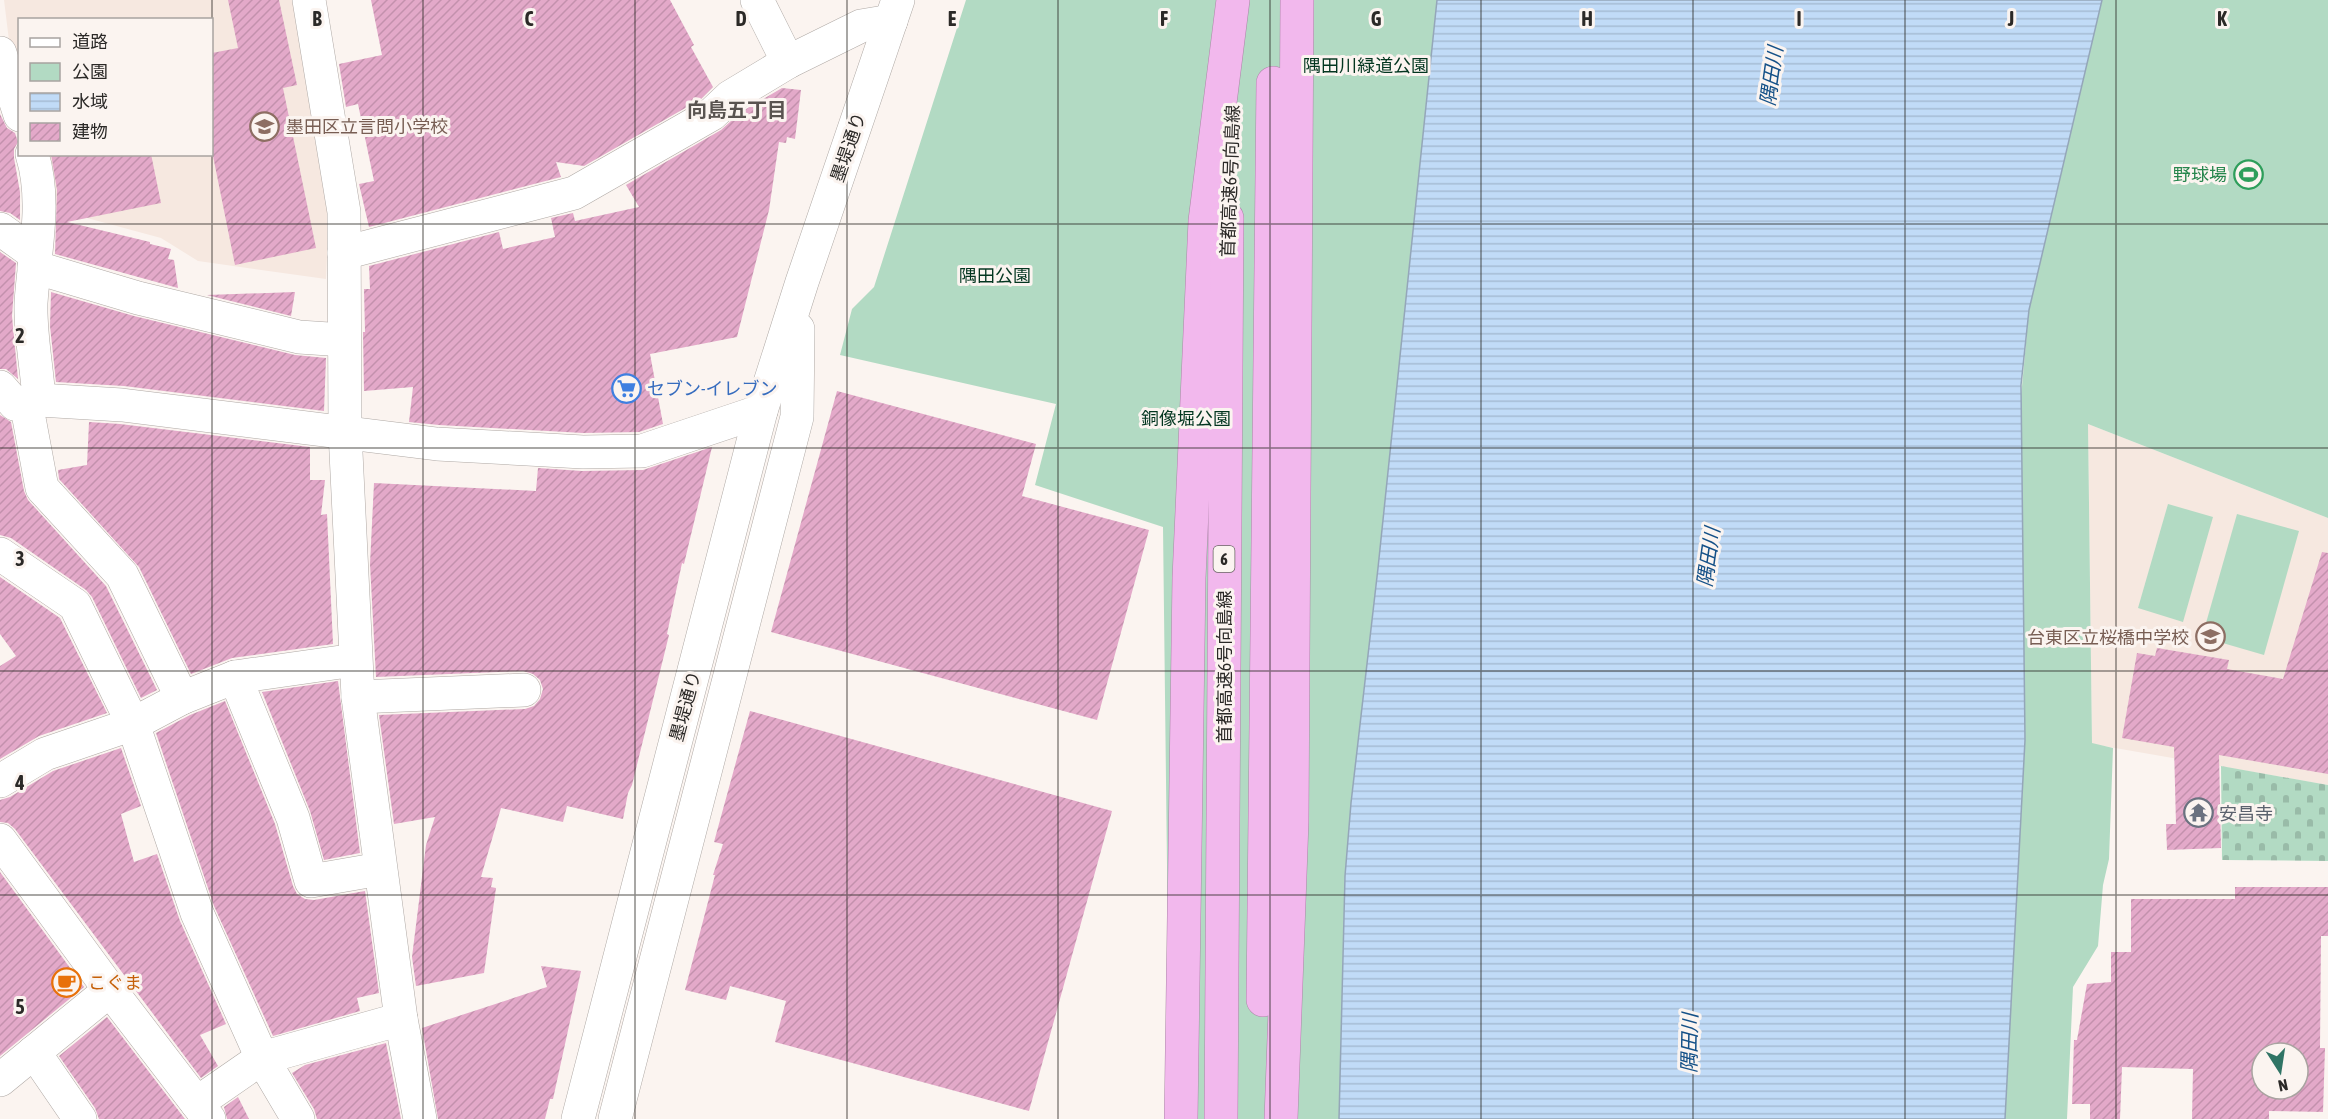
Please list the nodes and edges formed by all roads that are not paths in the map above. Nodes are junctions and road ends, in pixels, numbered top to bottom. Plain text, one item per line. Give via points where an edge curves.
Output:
1 (309, 0) edge
2 (758, 0) edge
3 (1233, 0) edge
4 (1238, 0) edge
5 (1277, 0) edge
6 (1297, 0) edge
7 (895, 10) edge
8 (0, 53) edge
9 (788, 62) junction
10 (18, 109) edge
11 (33, 156) edge
12 (0, 229) edge
13 (344, 253) junction
14 (35, 260) junction
15 (798, 295) junction
16 (344, 340) junction
17 (16, 402) edge
18 (761, 411) junction
19 (345, 432) junction
20 (0, 554) edge
21 (355, 660) junction
22 (236, 677) junction
23 (524, 690) dead end
24 (358, 697) junction
25 (182, 698) junction
26 (133, 724) junction
27 (0, 781) edge
28 (0, 840) edge
29 (380, 869) junction
30 (110, 990) junction
31 (401, 1019) junction
32 (34, 1052) junction
33 (262, 1058) junction
34 (0, 1080) edge
35 (203, 1111) edge
36 (80, 1119) edge
37 (298, 1119) edge
38 (420, 1119) edge
39 (578, 1119) edge
40 (615, 1119) edge
41 (1181, 1119) edge
42 (1221, 1119) edge
43 (1262, 1119) edge
44 (1281, 1119) edge

1 - 13 street via 340,180
2 - 9 street
3 - 41 highway via 1205,233 1189,578
4 - 42 highway, 首都高速6号向島線 / 6 via 1227,216
5 - 43 highway
6 - 44 highway via 1292,821
7 - 9 street
7 - 15 street, 墨堤通り
8 - 10 street
9 - 13 street via 730,97 712,114 574,193
11 - 14 street via 39,207
12 - 14 street
13 - 16 street
14 - 16 street via 138,298 299,337
14 - 17 street
15 - 18 street, 墨堤通り
15 - 40 street, 墨堤通り via 797,417
16 - 19 street
17 - 19 street via 122,405
17 - 25 street via 42,488 122,575
18 - 19 street via 642,451 584,453 437,444
18 - 39 street, 墨堤通り
19 - 21 street
20 - 26 street via 75,605
21 - 22 street
21 - 24 street
22 - 25 street
22 - 29 street via 293,818 311,881
23 - 24 street
24 - 29 street
25 - 26 street
26 - 27 street via 45,754
26 - 33 street via 197,913
28 - 30 street
29 - 31 street
30 - 32 street
30 - 35 street
31 - 33 street
31 - 38 street
32 - 34 street
32 - 36 street
33 - 35 street
33 - 37 street

